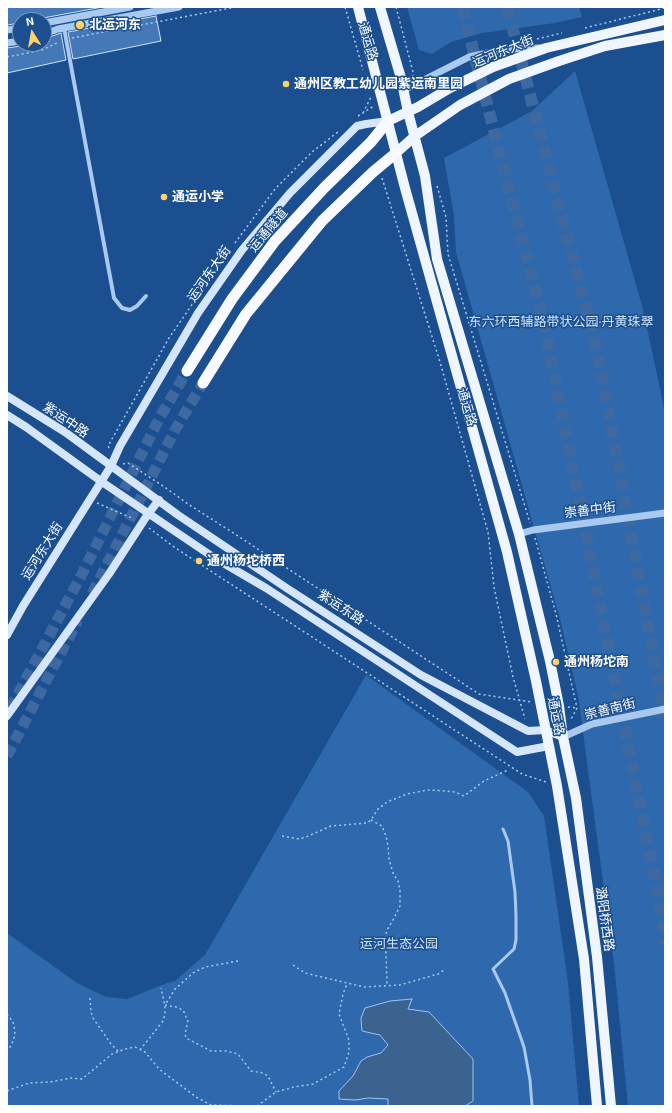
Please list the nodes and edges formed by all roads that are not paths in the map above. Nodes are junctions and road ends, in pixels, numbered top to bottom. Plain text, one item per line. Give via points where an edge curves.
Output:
1 (130, 7) edge
2 (179, 7) edge
3 (358, 7) edge
4 (380, 7) edge
5 (665, 20) edge
6 (52, 22) edge
7 (64, 28) junction
8 (52, 32) edge
9 (665, 35) edge
10 (546, 48) junction
11 (407, 89) junction
12 (408, 112) junction
13 (388, 121) junction
14 (415, 136) junction
15 (396, 153) junction
16 (146, 296) dead end
17 (187, 371) tunnel mouth
18 (203, 383) tunnel mouth
19 (7, 396) edge
20 (7, 415) edge
21 (112, 466) junction
22 (102, 482) junction
23 (159, 500) junction
24 (665, 513) edge
25 (148, 514) junction
26 (519, 534) junction
27 (7, 635) edge
28 (665, 709) edge
29 (7, 716) edge
30 (545, 730) junction
31 (563, 737) junction
32 (548, 746) junction
33 (503, 829) dead end
34 (532, 1106) edge
35 (597, 1106) edge
36 (611, 1106) edge

1 - 6 street
2 - 7 street
3 - 13 main road, 通运路
4 - 11 main road, 通运路
5 - 10 main road, 运河东大街
7 - 8 street
7 - 16 street via 114,298 122,308 130,310 138,306
9 - 14 main road via 605,46 509,79 460,105
10 - 11 street, 运河东大街 via 506,49 469,57
10 - 12 main road, 运河东大街 via 493,68 450,88
11 - 12 main road, 通运路
12 - 13 main road, 运河东大街
12 - 14 main road, 通运路
13 - 15 main road, 通运路
13 - 17 highway, 运通隧道 via 275,241 232,299
13 - 21 main road, 运河东大街 via 357,126 290,193 242,250 198,313 120,446
14 - 15 main road
14 - 26 main road, 通运路 via 425,176 438,259
15 - 18 highway via 322,221 246,314
15 - 30 main road, 通运路 via 507,552
19 - 21 main road, 紫运中路 via 65,432
20 - 22 main road
21 - 22 main road, 运河东大街
21 - 23 main road, 紫运东路
22 - 25 main road, 紫运东路
22 - 27 main road, 运河东大街
23 - 25 main road
23 - 30 main road, 紫运东路 via 421,675 528,731
24 - 26 street, 崇善中街 via 532,530
25 - 29 main road via 105,580
25 - 32 main road, 紫运东路 via 517,752
26 - 31 main road, 通运路 via 550,661
28 - 31 street, 崇善南街 via 592,724
30 - 31 main road
30 - 32 main road, 通运路
31 - 32 main road, 紫运东路
31 - 36 main road, 潞阳桥西路 via 576,798 598,957
32 - 35 main road, 潞阳桥西路 via 557,786 584,959
33 - 34 lane via 508,841 515,892 516,940 514,949 493,969 505,993 524,1048

